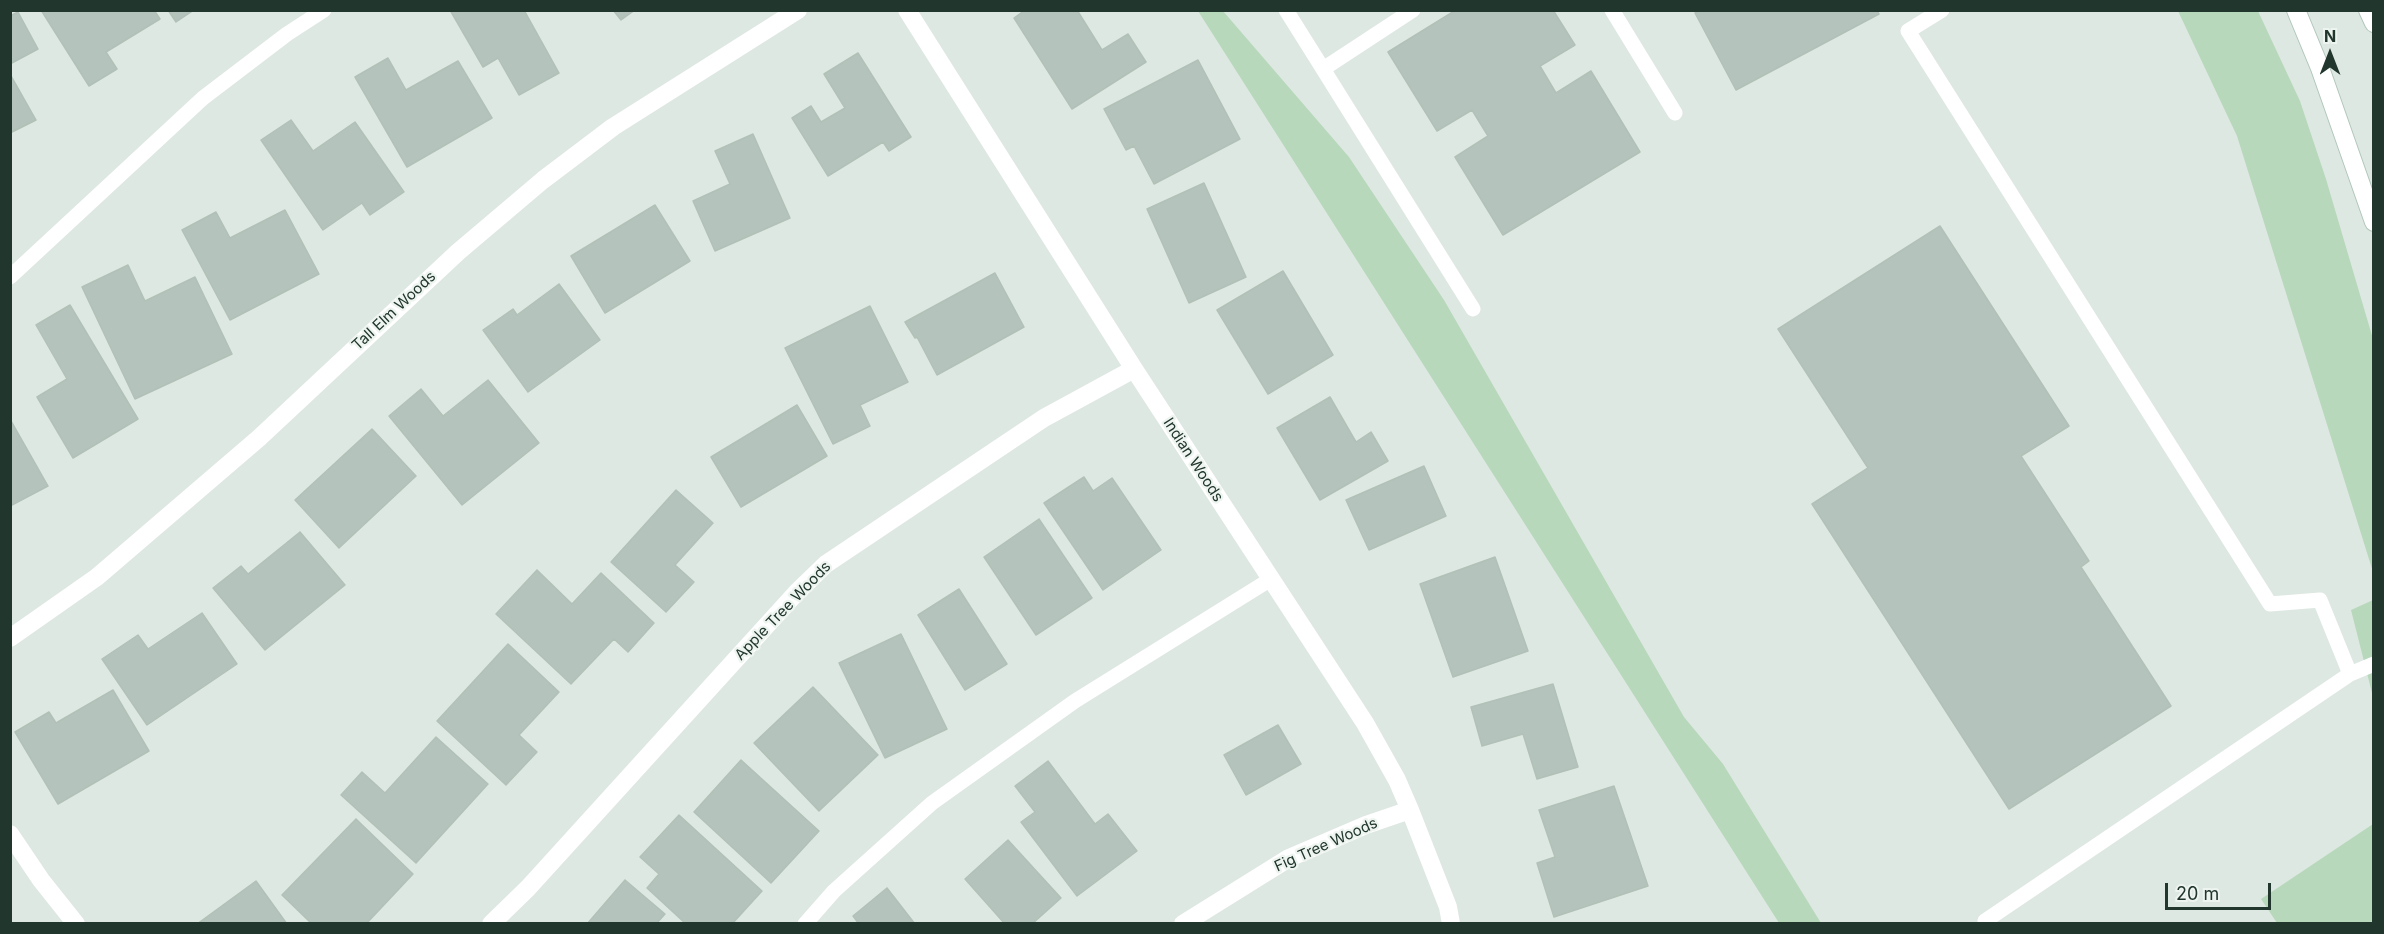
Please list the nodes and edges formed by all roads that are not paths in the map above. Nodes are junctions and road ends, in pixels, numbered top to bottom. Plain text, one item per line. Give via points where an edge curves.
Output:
1 (324, 10) edge
2 (798, 10) edge
3 (907, 10) edge
4 (1286, 10) edge
5 (1413, 10) edge
6 (1612, 10) edge
7 (1942, 10) edge
8 (2295, 10) edge
9 (2368, 10) edge
10 (2373, 23) edge
11 (1323, 69) junction
12 (1675, 113) dead end
13 (2373, 222) edge
14 (10, 277) edge
15 (1473, 309) dead end
16 (1134, 369) junction
17 (1271, 579) junction
18 (10, 638) edge
19 (2373, 664) edge
20 (2350, 674) junction
21 (1410, 810) junction
22 (10, 834) edge
23 (1985, 921) dead end
24 (76, 924) edge
25 (491, 924) edge
26 (805, 924) edge
27 (1183, 924) edge
28 (1451, 924) edge

1 - 14 lane via 287,33 203,98
2 - 18 street, Tall Elm Woods via 613,127 543,180 458,252 259,438 97,578
3 - 16 street, Indian Woods
4 - 11 lane
5 - 11 lane
6 - 12 lane
7 - 20 lane via 1908,31 2270,604 2320,600
8 - 13 street via 2320,68
9 - 10 street
11 - 15 lane
16 - 17 street, Indian Woods
16 - 25 street, Apple Tree Woods via 1044,418 826,564
17 - 21 street, Indian Woods via 1365,723
17 - 26 lane via 1075,701 932,803 834,891
19 - 20 lane
20 - 23 lane
21 - 27 street, Fig Tree Woods via 1289,858
21 - 28 street, Indian Woods
22 - 24 street

